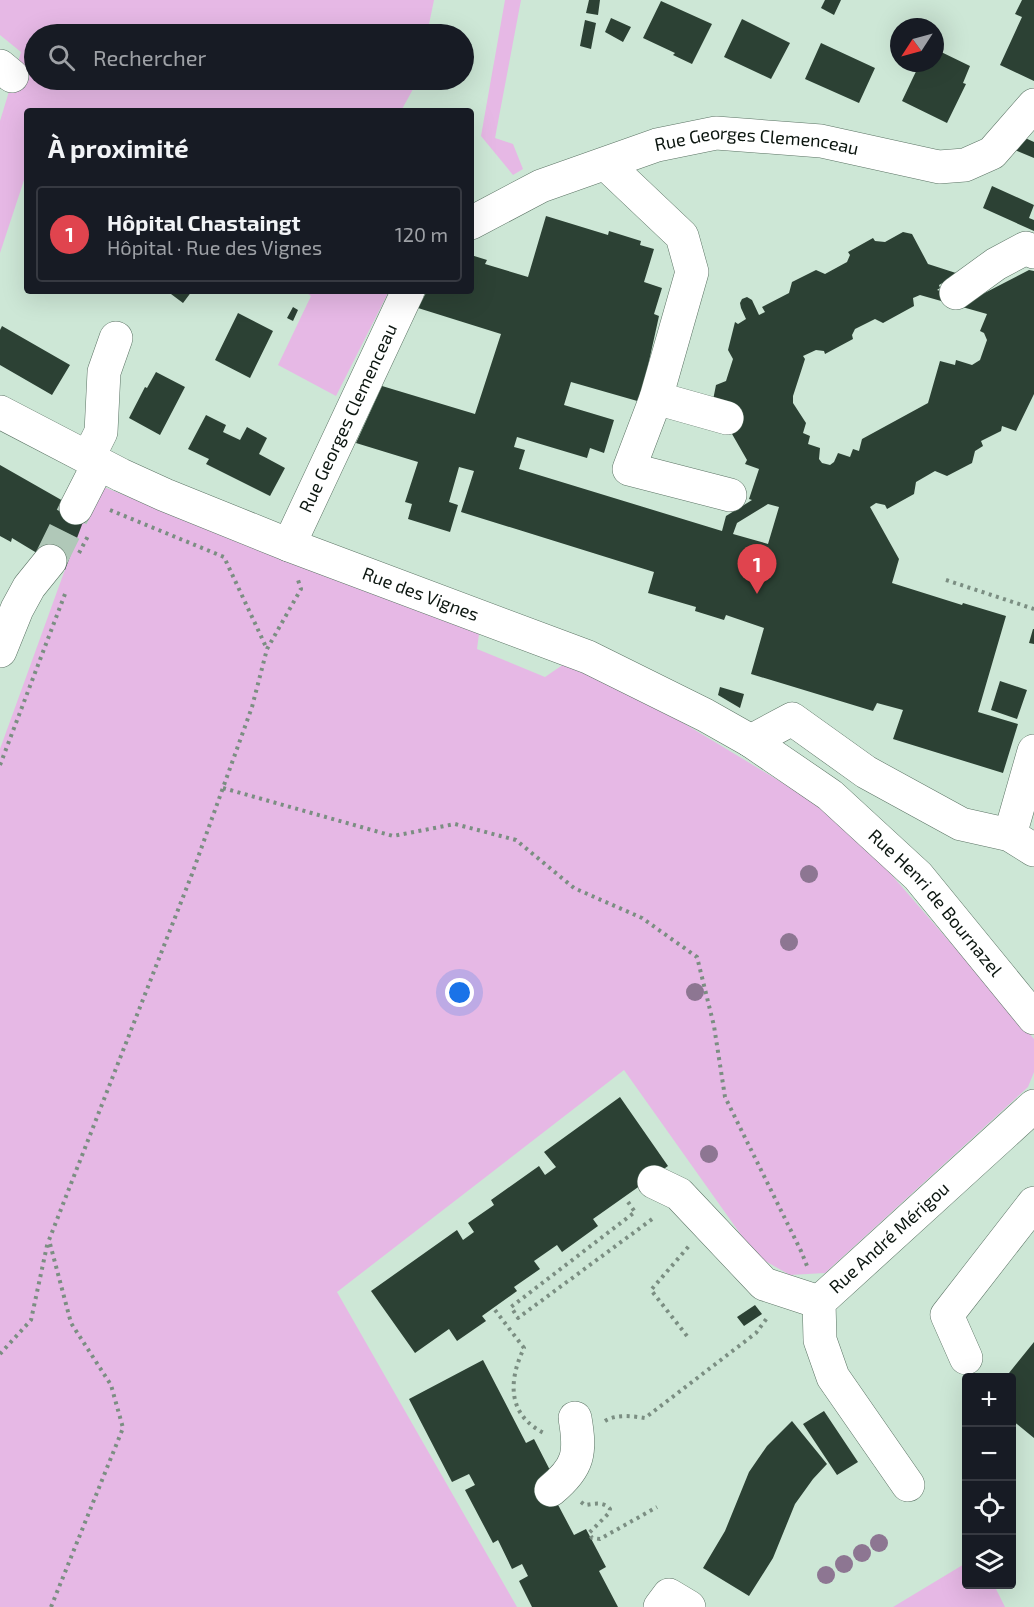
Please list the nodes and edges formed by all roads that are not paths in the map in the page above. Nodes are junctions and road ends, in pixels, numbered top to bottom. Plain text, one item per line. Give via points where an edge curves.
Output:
1 (1034, 105) edge
2 (606, 164) junction
3 (474, 222) edge
4 (1034, 252) edge
5 (956, 293) dead end
6 (407, 294) edge
7 (116, 338) dead end
8 (656, 398) junction
9 (0, 412) edge
10 (727, 418) dead end
11 (103, 465) junction
12 (730, 495) dead end
13 (91, 517) tunnel mouth
14 (289, 545) junction
15 (64, 559) tunnel mouth
16 (0, 651) edge
17 (751, 741) junction
18 (1034, 751) edge
19 (830, 795) joint
20 (1022, 843) edge
21 (1034, 1018) edge
22 (1034, 1106) edge
23 (654, 1182) dead end
24 (1034, 1203) edge
25 (819, 1302) junction
26 (966, 1358) dead end
27 (576, 1428) road end
28 (908, 1485) dead end
29 (565, 1493) road end
30 (660, 1607) edge
31 (689, 1607) edge

1 - 2 street, Rue Georges Clemenceau via 992,153 965,165 939,167 821,141 716,133 657,146
2 - 3 street, Rue Georges Clemenceau via 541,186
2 - 8 street via 682,236 692,272
4 - 5 street via 1026,248
6 - 14 street, Rue Georges Clemenceau
7 - 11 street via 104,372 100,432
8 - 10 street
8 - 12 street via 629,469
9 - 11 street, Rue des Vignes
11 - 13 street
11 - 14 street, Rue des Vignes
14 - 17 street, Rue des Vignes via 588,657
15 - 16 street via 29,587
17 - 19 street, Rue des Vignes
17 - 20 street via 792,719 866,772 960,824
18 - 20 street
19 - 21 street, Rue Henri de Bournazel via 918,876
22 - 25 street, Rue André Mérigou
23 - 25 street via 679,1194 764,1284
24 - 26 street via 947,1315
25 - 28 street, Rue André Mérigou via 820,1340 833,1377
27 - 29 street via 576,1461 567,1476
30 - 31 street via 669,1595

